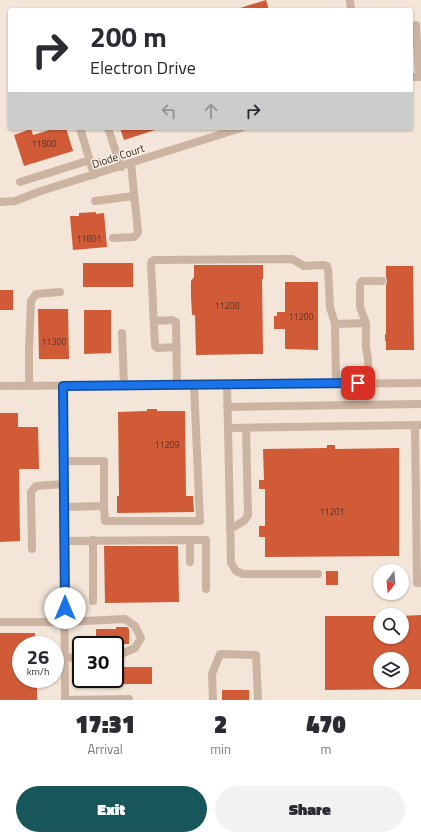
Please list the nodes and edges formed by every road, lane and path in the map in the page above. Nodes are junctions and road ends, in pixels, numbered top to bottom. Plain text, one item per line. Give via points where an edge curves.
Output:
1 (416, 25) dead end
2 (413, 77) edge
3 (81, 130) edge
4 (109, 130) edge
5 (235, 130) edge
6 (90, 160) junction
7 (131, 163) junction
8 (121, 167) junction
9 (94, 175) junction
10 (20, 182) dead end
11 (134, 196) junction
12 (95, 201) dead end
13 (0, 202) edge
14 (113, 238) dead end
15 (382, 281) dead end
16 (60, 292) dead end
17 (154, 321) junction
18 (335, 324) junction
19 (366, 324) junction
20 (122, 333) dead end
21 (177, 348) junction
22 (336, 383) junction
23 (369, 383) junction
24 (421, 383) edge
25 (194, 384) junction
26 (227, 384) junction
27 (124, 385) junction
28 (177, 385) junction
29 (0, 386) edge
30 (29, 386) junction
31 (63, 386) junction
32 (421, 404) edge
33 (227, 407) junction
34 (418, 425) edge
35 (228, 428) junction
36 (246, 428) junction
37 (64, 462) junction
38 (64, 484) junction
39 (104, 506) junction
40 (64, 507) junction
41 (230, 529) junction
42 (93, 540) junction
43 (190, 540) junction
44 (64, 541) junction
45 (32, 549) dead end
46 (190, 562) dead end
47 (318, 574) dead end
48 (421, 583) edge
49 (206, 589) dead end
50 (93, 601) dead end
51 (0, 622) edge
52 (65, 622) junction
53 (124, 653) edge
54 (65, 658) junction
55 (72, 658) edge
56 (129, 699) edge
57 (65, 700) edge
58 (212, 700) edge
59 (258, 700) edge

1 - 2 street via 419,77
3 - 6 street
4 - 8 street
5 - 7 street, Diode Court
6 - 9 street
6 - 10 street
7 - 8 street, Diode Court
7 - 11 street
8 - 9 street, Diode Court
9 - 13 street, Diode Court via 15,201
11 - 12 street
11 - 14 street via 138,232 134,237
15 - 19 street via 362,281 360,284 360,307
16 - 30 street via 36,294 32,301
17 - 18 street via 151,264 154,260 292,259 304,266 327,266 330,307
17 - 21 street via 155,347
17 - 21 street via 176,322
18 - 19 street
18 - 22 street
19 - 23 street
20 - 27 street
21 - 28 street
22 - 23 street
22 - 26 street
23 - 24 street
25 - 26 street
25 - 28 street
25 - 39 street via 200,521 105,521
26 - 33 street
27 - 28 street
27 - 31 street
29 - 30 street
30 - 31 street
31 - 37 street
32 - 33 street
33 - 35 street
34 - 36 street
34 - 48 street via 417,583
35 - 36 street
35 - 41 street
36 - 41 street via 248,515 244,521
37 - 38 street
37 - 39 street via 104,461
38 - 40 street
38 - 45 street via 36,486 31,492
39 - 40 street
40 - 44 street
41 - 47 street via 231,564 236,571 243,574
42 - 43 street
42 - 44 street
42 - 50 street
43 - 46 street
43 - 49 street via 206,540
44 - 52 street
51 - 52 street
52 - 53 street via 125,620 136,626 141,638 136,648
52 - 54 street
54 - 55 street
54 - 57 street
56 - 57 street
58 - 59 street via 212,674 220,654 256,655

